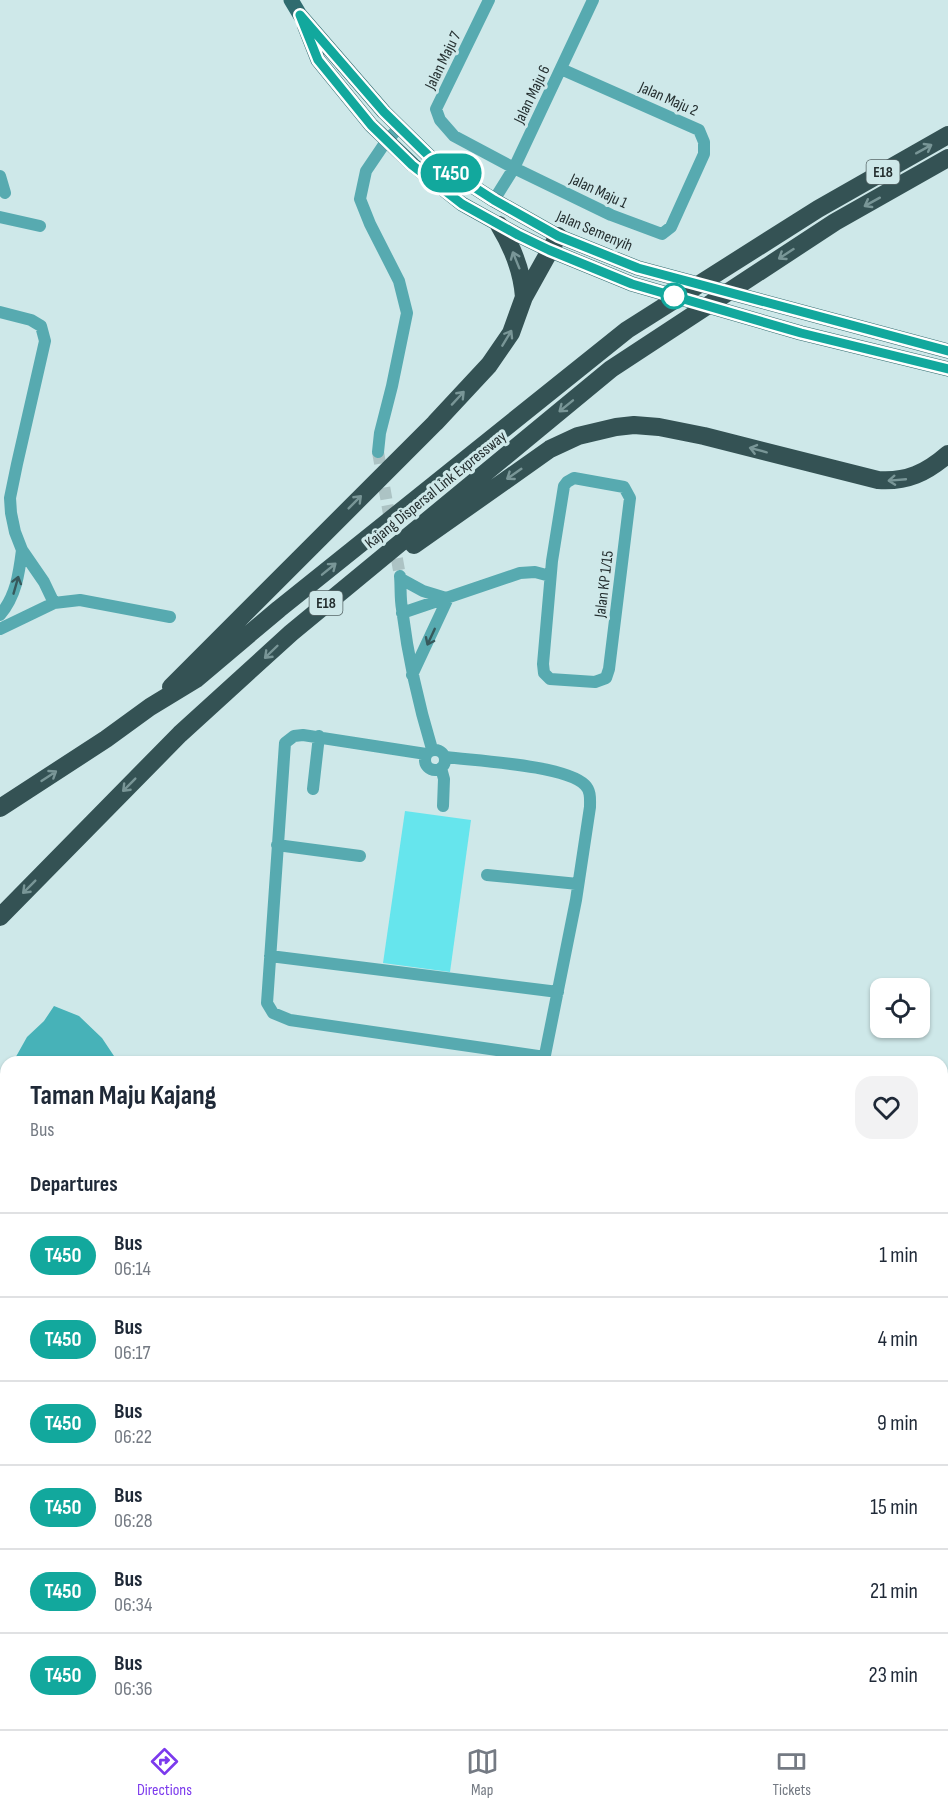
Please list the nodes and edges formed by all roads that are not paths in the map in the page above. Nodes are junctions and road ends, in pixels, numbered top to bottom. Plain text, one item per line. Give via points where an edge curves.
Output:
1 (291, 0) edge
2 (489, 0) edge
3 (593, 0) edge
4 (300, 15) junction
5 (561, 69) junction
6 (399, 128) junction
7 (948, 135) edge
8 (387, 140) junction
9 (948, 158) edge
10 (514, 168) junction
11 (0, 176) edge
12 (5, 193) dead end
13 (494, 200) junction
14 (471, 209) junction
15 (0, 217) edge
16 (496, 223) junction
17 (40, 226) dead end
18 (671, 227) joint
19 (554, 243) junction
20 (524, 297) junction
21 (792, 310) junction
22 (0, 312) edge
23 (786, 328) junction
24 (948, 351) edge
25 (948, 369) edge
26 (378, 452) tunnel mouth
27 (948, 454) edge
28 (22, 550) junction
29 (550, 576) junction
30 (448, 598) junction
31 (54, 603) junction
32 (402, 613) junction
33 (0, 615) edge
34 (170, 617) dead end
35 (0, 629) edge
36 (291, 633) junction
37 (412, 675) junction
38 (150, 707) junction
39 (319, 736) junction
40 (429, 752) junction
41 (443, 763) junction
42 (313, 789) dead end
43 (443, 806) dead end
44 (0, 808) edge
45 (277, 845) junction
46 (360, 856) dead end
47 (488, 875) dead end
48 (578, 884) junction
49 (0, 917) edge
50 (270, 956) junction
51 (558, 992) junction

1 - 4 main road, Jalan Semenyih
2 - 10 street, Jalan Maju 7 via 436,109 454,136
3 - 5 street, Jalan Maju 6
4 - 6 main road, Jalan Semenyih
4 - 8 main road, Jalan Semenyih via 318,60
5 - 10 street, Jalan Maju 6
5 - 18 street, Jalan Maju 2 via 699,130 704,154
6 - 8 street
6 - 13 main road, Jalan Semenyih via 435,162
38 -> 7 highway, Kajang Dispersal Link Expressway / E18 via 196,680 627,330 818,208
8 - 14 main road, Jalan Semenyih via 412,165
8 - 26 street via 366,171 360,199 399,281 407,314
9 -> 36 highway, Kajang Dispersal Link Expressway / E18 via 835,222 611,369
10 - 13 street, Jalan Maju 6
10 - 18 street, Jalan Maju 1 via 611,215 662,234
11 - 12 street
13 - 14 main road
13 - 16 main road
13 - 19 main road, Jalan Semenyih
14 - 16 main road, Jalan Semenyih
15 - 17 street
16 - 19 main road, Jalan Semenyih
20 -> 16 highway via 522,275 508,240
19 - 20 highway
19 - 21 main road, Jalan Semenyih
19 - 23 main road, Jalan Semenyih via 632,284
38 -> 20 highway via 489,365 511,333
21 - 23 main road
21 - 24 main road, Jalan Semenyih
22 - 28 street via 41,326 45,341 10,498
23 - 25 main road, Jalan Semenyih
27 -> 36 highway via 926,472 893,481 659,427 625,426 578,436 550,449
28 - 31 street
33 -> 28 street via 18,582
29 - 29 street, Jalan KP 1/15 via 567,482 574,478 624,487 630,498 606,678 595,682 550,679 544,673
29 - 30 street via 520,573
30 - 32 street
30 - 32 street via 423,591 400,578
30 -> 37 street
31 - 34 street via 80,600
31 - 35 street
32 - 37 street
36 -> 49 highway, Kajang Dispersal Link Expressway / E18 via 180,734
37 - 40 street
44 -> 38 highway, Kajang Dispersal Link Expressway / E18
39 - 40 street
39 - 42 street
39 - 45 street via 294,736 285,743
40 - 41 street via 441,751
40 - 41 street via 424,762 429,769 437,771
41 - 43 street
41 - 48 street via 554,771 586,785 590,807
45 - 46 street
45 - 50 street
47 - 48 street
48 - 51 street
50 - 51 street
50 - 51 street via 267,1003 273,1013 290,1020 538,1056 547,1051

